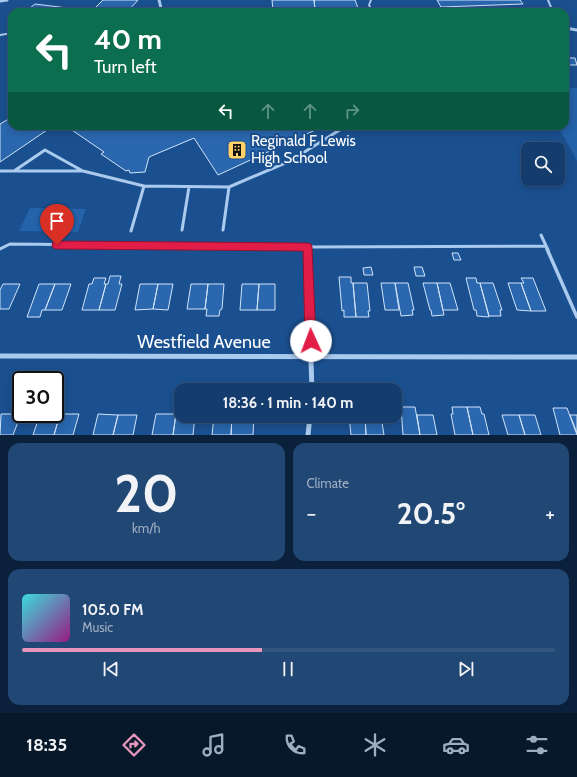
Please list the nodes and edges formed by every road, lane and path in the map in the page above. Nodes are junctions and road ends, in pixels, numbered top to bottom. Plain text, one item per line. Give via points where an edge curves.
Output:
1 (7, 0) edge
2 (0, 1) edge
3 (340, 130) edge
4 (0, 171) edge
5 (14, 171) junction
6 (83, 171) junction
7 (144, 186) junction
8 (189, 186) junction
9 (229, 187) junction
10 (182, 230) dead end
11 (223, 230) dead end
12 (132, 231) dead end
13 (540, 235) dead end
14 (546, 246) junction
15 (307, 247) junction
16 (0, 249) edge
17 (577, 317) edge
18 (0, 356) edge
19 (312, 356) junction
20 (577, 357) edge
21 (312, 383) edge
22 (309, 423) edge
23 (308, 435) edge

1 - 2 street
3 - 9 lane via 290,161
4 - 5 lane
5 - 6 lane
5 - 6 lane via 45,150
6 - 7 lane
7 - 8 lane
7 - 12 lane
8 - 9 lane
8 - 10 lane
9 - 11 lane
13 - 14 lane
14 - 15 lane
14 - 17 lane
15 - 16 lane via 10,244
15 - 19 street
18 - 19 street, Westfield Avenue
19 - 20 street, Westfield Avenue
19 - 21 street
22 - 23 street

